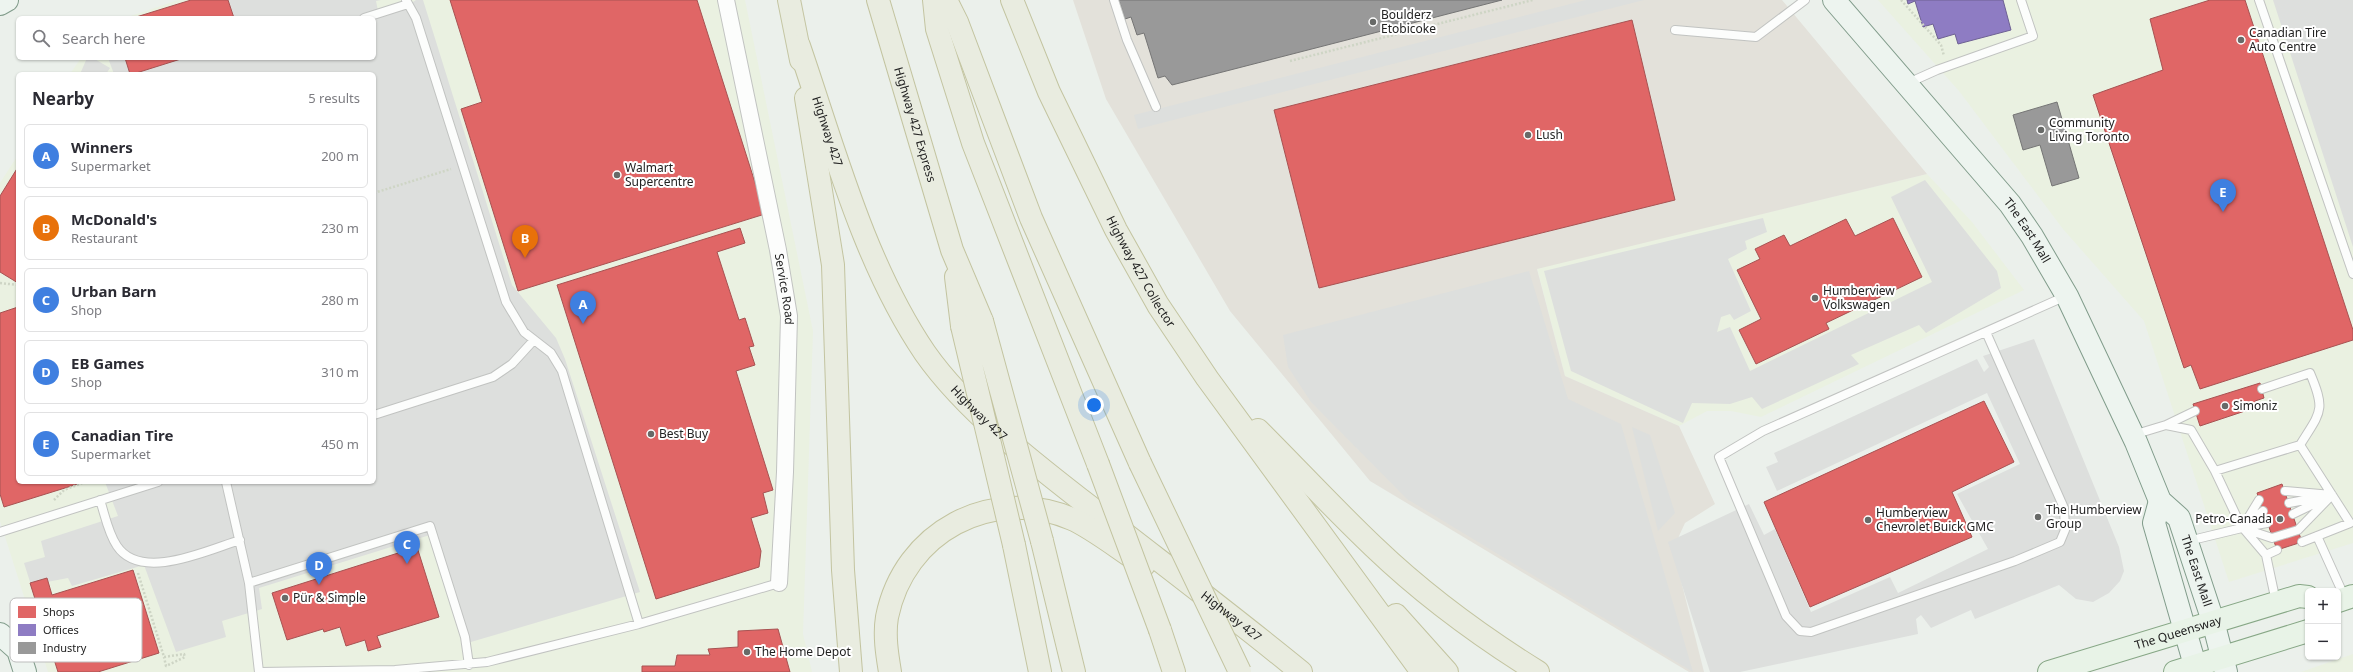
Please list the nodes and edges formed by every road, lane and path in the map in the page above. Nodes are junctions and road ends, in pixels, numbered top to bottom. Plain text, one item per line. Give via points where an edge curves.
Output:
1 (7, 0) edge
2 (726, 0) edge
3 (789, 0) edge
4 (878, 0) edge
5 (934, 0) edge
6 (946, 0) edge
7 (1012, 0) edge
8 (1114, 0) edge
9 (1533, 0) edge
10 (1805, 0) edge
11 (1834, 0) edge
12 (1901, 0) edge
13 (2021, 0) edge
14 (2259, 0) edge
15 (407, 2) edge
16 (0, 4) edge
17 (369, 16) edge
18 (1675, 30) dead end
19 (799, 46) junction
20 (1290, 62) dead end
21 (1946, 67) junction
22 (1907, 84) junction
23 (1156, 107) dead end
24 (462, 165) junction
25 (376, 192) edge
26 (2353, 274) edge
27 (0, 283) edge
28 (16, 285) edge
29 (2067, 296) junction
30 (972, 323) junction
31 (1986, 332) junction
32 (533, 341) junction
33 (1207, 378) junction
34 (2262, 389) dead end
35 (2195, 411) dead end
36 (376, 414) edge
37 (2166, 425) junction
38 (2133, 435) junction
39 (2300, 445) junction
40 (2215, 471) junction
41 (80, 484) edge
42 (152, 484) edge
43 (226, 484) edge
44 (2285, 491) dead end
45 (2332, 495) junction
46 (54, 500) dead end
47 (100, 500) junction
48 (2259, 500) dead end
49 (2160, 501) junction
50 (2289, 503) dead end
51 (2263, 512) dead end
52 (2293, 514) dead end
53 (1310, 520) junction
54 (2268, 523) dead end
55 (2351, 526) edge
56 (2242, 528) junction
57 (0, 532) edge
58 (2318, 536) junction
59 (240, 540) junction
60 (2187, 541) junction
61 (2302, 542) dead end
62 (2277, 550) dead end
63 (2266, 555) junction
64 (134, 560) junction
65 (249, 583) junction
66 (779, 583) joint
67 (2305, 597) edge
68 (2345, 598) edge
69 (2276, 602) junction
70 (2213, 621) junction
71 (639, 624) junction
72 (2185, 629) junction
73 (2305, 632) edge
74 (0, 634) edge
75 (1261, 639) junction
76 (10, 643) edge
77 (164, 658) junction
78 (22, 662) edge
79 (469, 665) junction
80 (2225, 665) edge
81 (2189, 670) edge
82 (396, 671) edge
83 (26, 672) edge
84 (259, 672) edge
85 (851, 672) edge
86 (890, 672) edge
87 (1040, 672) edge
88 (1074, 672) edge
89 (1174, 672) edge
90 (1240, 672) edge
91 (1302, 672) edge
92 (1422, 672) edge
93 (1447, 672) edge
94 (1538, 672) edge
95 (2048, 672) edge

1 - 16 main road
2 - 66 street, Service Road via 778,250 789,316
3 - 19 highway
4 - 30 highway, Highway 427 Express
5 - 89 highway, bridge via 937,29 973,143 1098,464
6 - 90 highway, bridge via 957,22 1031,218 1140,463
7 - 33 highway, Highway 427 Collector via 1049,92 1116,230 1158,305
8 - 23 lane via 1127,40
9 - 20 path
10 - 18 lane via 1756,37
11 - 22 main road, The East Mall
12 - 21 path via 1941,45
13 - 21 lane via 2033,36
14 - 26 lane
15 - 17 lane
15 - 24 lane via 416,18
19 - 75 highway, Highway 427 via 851,197 887,286 926,353 959,393 1036,465
19 - 85 highway via 833,265 843,570
21 - 22 lane
22 - 29 main road, The East Mall via 2010,204
24 - 25 path
24 - 32 lane via 506,302 524,332
27 - 28 path
29 - 31 lane
29 - 38 main road, The East Mall
30 - 87 highway, bridge
30 - 88 highway, bridge via 1042,541
31 - 31 lane via 2064,508 2065,530 2060,542 2015,561 1811,632 1800,631 1786,616 1720,457 1763,431
32 - 36 lane via 512,364 493,377
32 - 71 lane via 551,353 562,371
33 - 53 highway, Highway 427 Collector
33 - 94 highway via 1374,547 1417,585 1513,657
34 - 39 lane via 2310,373 2320,398 2319,414
35 - 37 lane
37 - 38 lane
37 - 40 lane via 2191,430
38 - 49 main road, The East Mall
39 - 40 lane
39 - 45 lane
40 - 56 lane
41 - 46 path via 64,490
42 - 47 lane
43 - 59 lane
44 - 45 lane
45 - 50 lane
45 - 52 lane
45 - 55 lane
45 - 56 lane via 2298,530 2272,538
47 - 57 lane
47 - 64 lane via 113,540 118,548
48 - 56 lane
49 - 60 main road, The East Mall via 2179,518
49 - 72 main road via 2154,523
51 - 56 lane
53 - 92 highway
53 - 93 highway
54 - 56 lane
55 - 58 lane
56 - 60 lane
56 - 63 lane
58 - 61 lane
58 - 68 lane
59 - 64 lane via 160,563
59 - 65 lane
60 - 70 main road, The East Mall
62 - 63 lane
63 - 69 lane
64 - 77 path
65 - 79 lane via 430,526 465,637
65 - 84 lane
66 - 71 lane
67 - 69 main road, The Queensway
69 - 70 main road, The Queensway
70 - 72 main road, The Queensway
70 - 80 main road, The East Mall
71 - 79 lane via 513,657
72 - 81 main road
72 - 95 main road, The Queensway
73 - 80 main road
74 - 76 main road
75 - 86 highway via 1072,519 1028,509 1002,509 978,513 955,522 936,535 908,564 900,579 888,617 886,632
75 - 91 highway, Highway 427
77 - 77 path via 184,654 185,657 166,666
78 - 83 main road
79 - 82 lane
80 - 81 main road
82 - 84 lane

